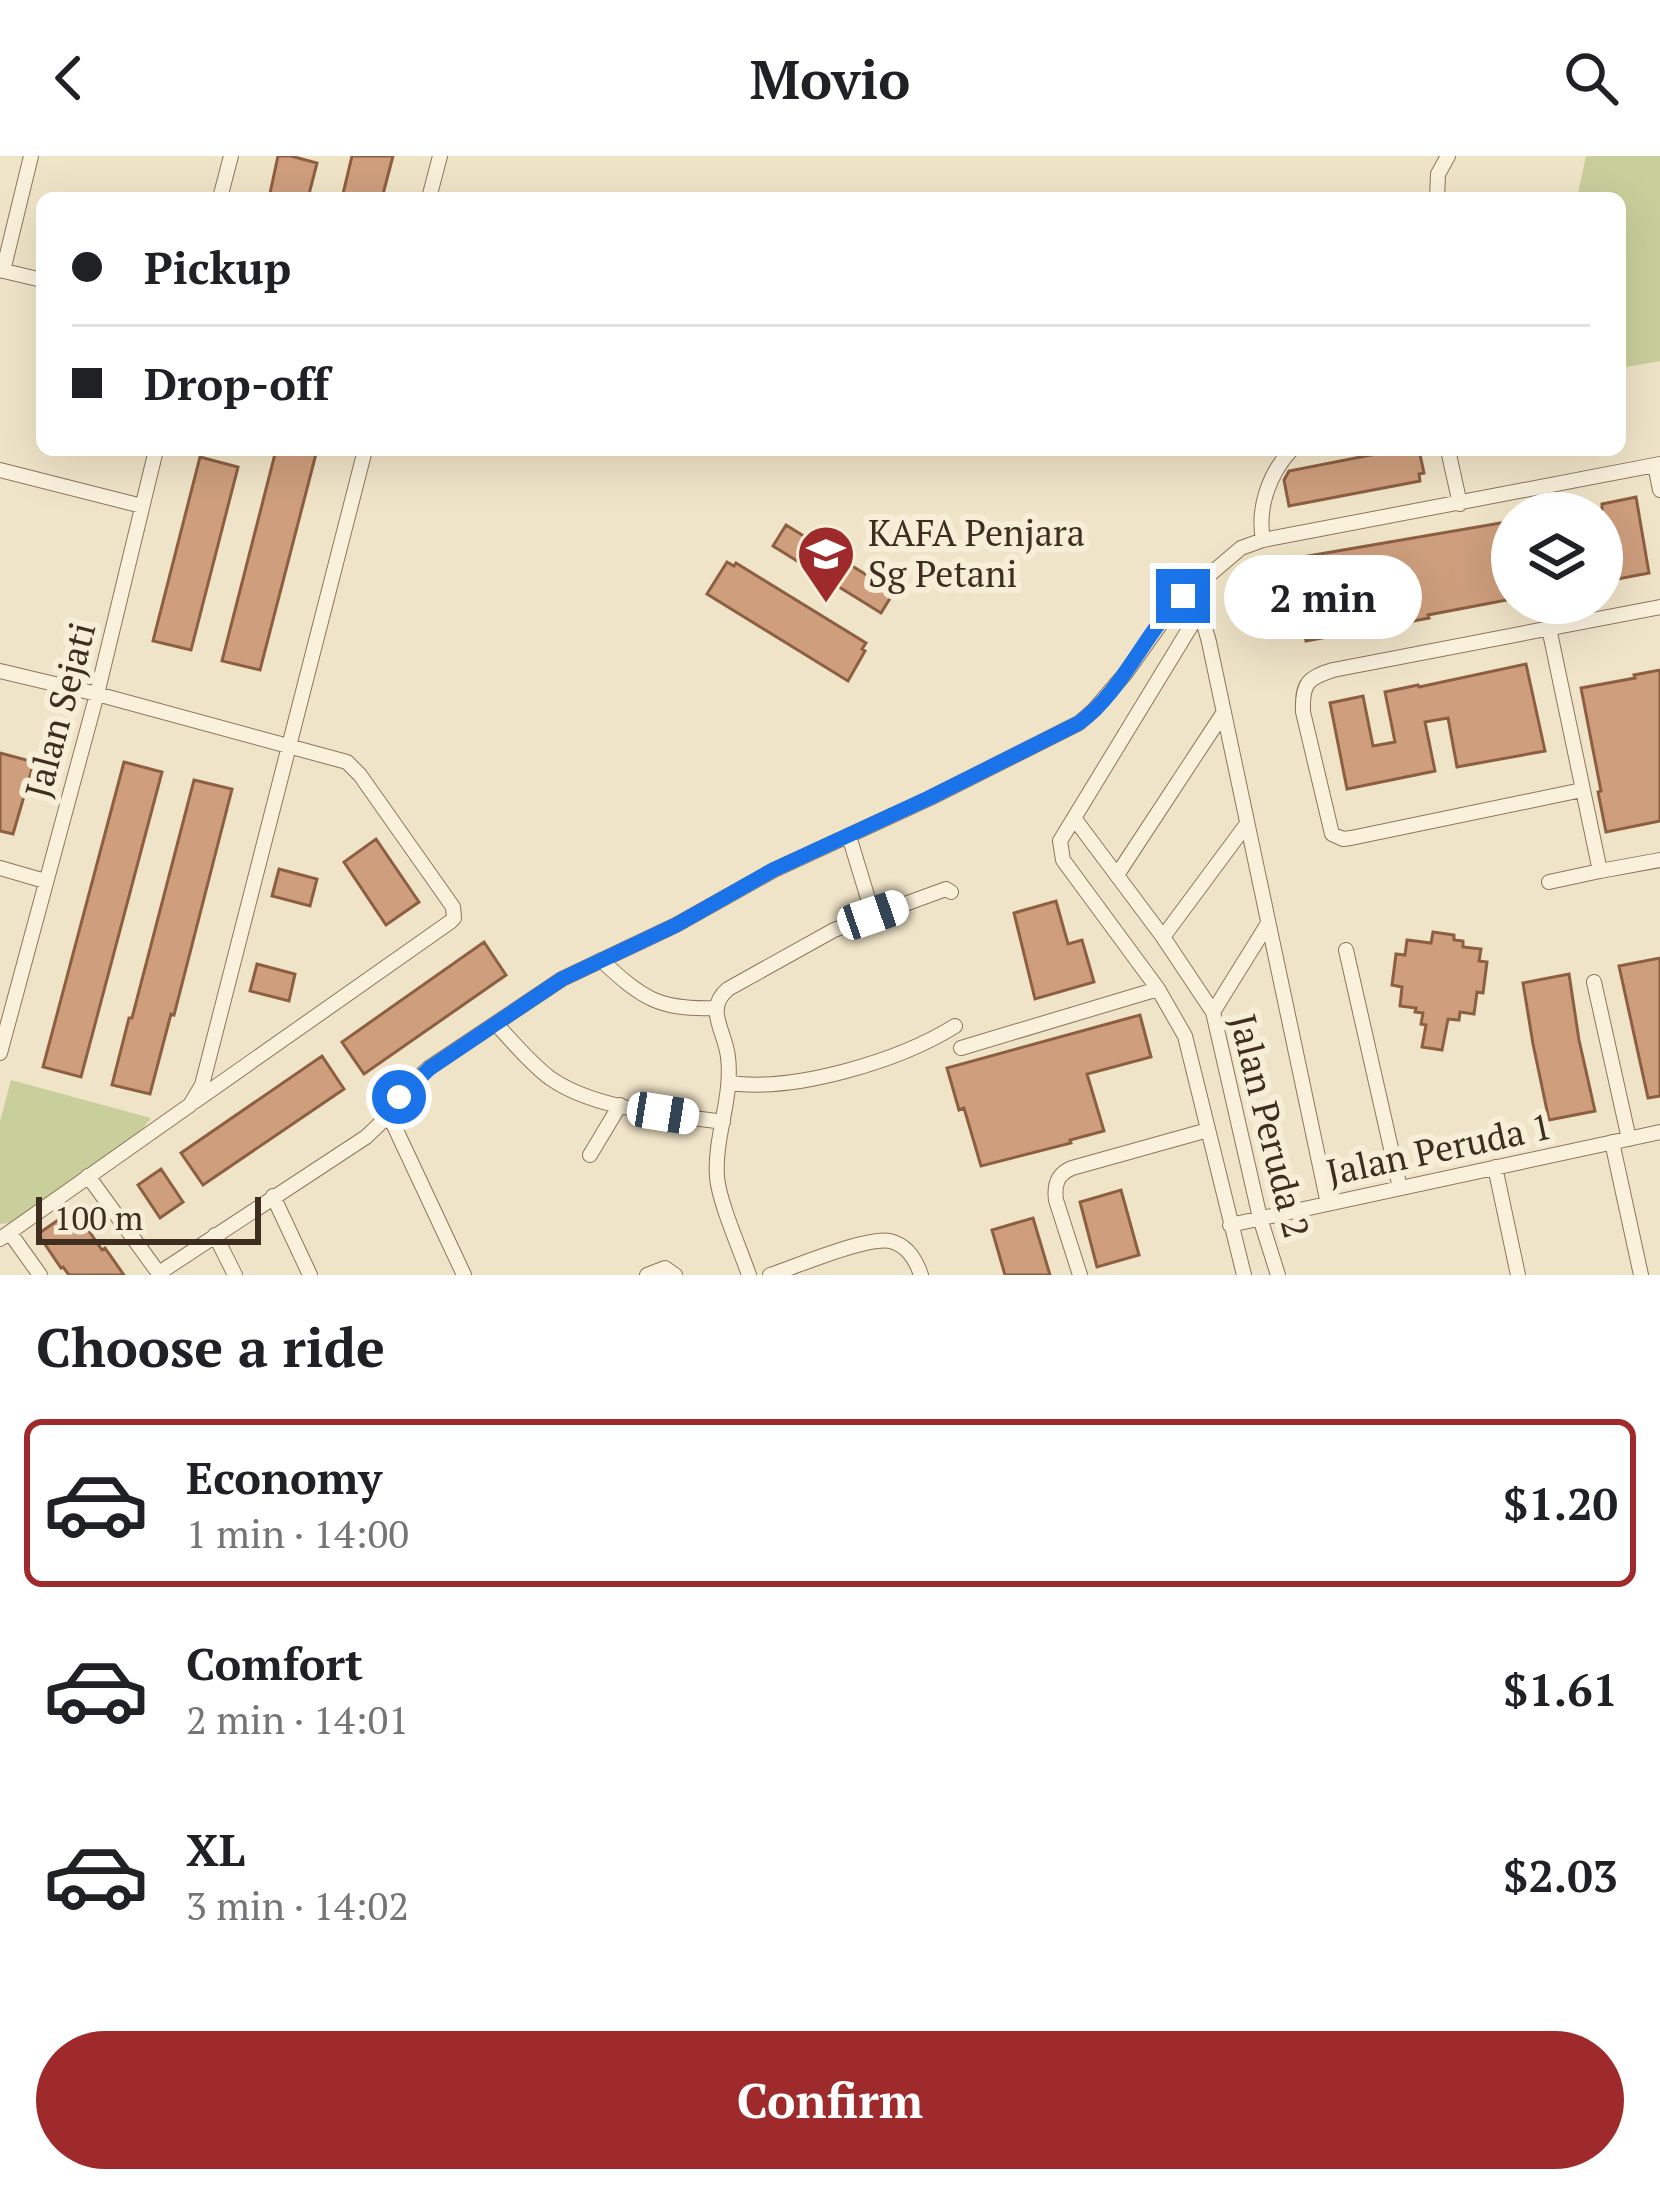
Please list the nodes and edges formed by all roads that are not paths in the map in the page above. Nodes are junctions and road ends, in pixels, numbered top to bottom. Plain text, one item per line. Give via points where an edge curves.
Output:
1 (31, 156) edge
2 (231, 156) edge
3 (440, 156) edge
4 (1448, 156) edge
5 (222, 192) edge
6 (431, 192) edge
7 (1437, 192) edge
8 (2, 271) edge
9 (36, 279) edge
10 (154, 456) edge
11 (363, 456) edge
12 (1286, 456) edge
13 (1449, 456) edge
14 (1657, 465) edge
15 (0, 470) edge
16 (1660, 490) edge
17 (1460, 504) junction
18 (142, 506) junction
19 (1263, 541) junction
20 (1660, 607) edge
21 (1549, 628) junction
22 (0, 671) edge
23 (97, 694) junction
24 (1224, 712) junction
25 (289, 745) junction
26 (1582, 790) junction
27 (1074, 818) junction
28 (1246, 825) junction
29 (849, 836) junction
30 (1660, 860) edge
31 (0, 868) edge
32 (1600, 871) junction
33 (1117, 875) junction
34 (46, 881) junction
35 (1549, 882) dead end
36 (951, 892) dead end
37 (873, 915) junction
38 (1267, 925) junction
39 (1163, 937) junction
40 (1346, 950) dead end
41 (601, 960) junction
42 (1594, 982) dead end
43 (1158, 989) junction
44 (715, 1008) junction
45 (1213, 1012) junction
46 (496, 1024) junction
47 (955, 1026) dead end
48 (961, 1048) dead end
49 (0, 1053) edge
50 (730, 1083) junction
51 (190, 1105) junction
52 (620, 1105) junction
53 (388, 1115) junction
54 (723, 1122) junction
55 (1208, 1130) junction
56 (1660, 1132) edge
57 (1629, 1138) junction
58 (1612, 1142) junction
59 (590, 1155) dead end
60 (1495, 1168) junction
61 (88, 1176) junction
62 (1400, 1188) junction
63 (273, 1196) junction
64 (1328, 1204) junction
65 (1261, 1218) junction
66 (1230, 1225) junction
67 (215, 1235) junction
68 (5, 1236) edge
69 (1660, 1269) edge
70 (159, 1274) edge
71 (1641, 1274) edge
72 (40, 1275) edge
73 (235, 1275) edge
74 (310, 1275) edge
75 (464, 1275) edge
76 (647, 1275) edge
77 (675, 1275) edge
78 (749, 1275) edge
79 (770, 1275) edge
80 (920, 1275) edge
81 (1080, 1275) edge
82 (1244, 1275) edge
83 (1278, 1275) edge
84 (1518, 1275) edge

1 - 8 street
2 - 5 street
3 - 6 street
4 - 7 street
8 - 9 street
10 - 18 street, Jalan Sejati
11 - 25 street
12 - 19 street via 1264,498
13 - 17 street
14 - 16 street
14 - 17 street
15 - 18 street
17 - 19 street
18 - 23 street, Jalan Sejati
19 - 29 street via 1241,548 1168,612 1087,717
20 - 21 street
21 - 26 street
21 - 26 street via 1316,675 1302,695 1303,712 1336,838
22 - 23 street
23 - 25 street
23 - 34 street, Jalan Sejati
24 - 27 street via 1197,616
24 - 28 street
24 - 33 street
25 - 51 street via 208,1064
25 - 51 street via 353,766 454,918
26 - 32 street
27 - 33 street, Jalan Peruda 2
27 - 43 street via 1060,842 1063,860
28 - 38 street
28 - 39 street
29 - 37 street
29 - 41 street
30 - 32 street
31 - 34 street
32 - 35 street
33 - 39 street, Jalan Peruda 2
34 - 49 street, Jalan Sejati
36 - 37 street
37 - 44 street via 728,989
38 - 45 street
38 - 64 street
39 - 45 street, Jalan Peruda 2
40 - 62 street
41 - 44 street via 660,1004
41 - 46 street
42 - 57 street
43 - 48 street
43 - 55 street via 1185,1036
44 - 50 street
45 - 65 street, Jalan Peruda 2
46 - 52 street via 547,1076
46 - 53 street via 406,1088
47 - 50 street via 815,1079
50 - 54 street
51 - 61 street
52 - 54 street
52 - 59 street
53 - 63 street
53 - 75 street
54 - 78 street via 717,1181
55 - 66 street
55 - 81 street via 1059,1176 1056,1200
56 - 57 street, Jalan Peruda 1
57 - 58 street, Jalan Peruda 1
58 - 60 street, Jalan Peruda 1
58 - 71 street
60 - 62 street, Jalan Peruda 1
60 - 84 street
61 - 68 street
61 - 70 street
62 - 64 street, Jalan Peruda 1
63 - 67 street
63 - 74 street
64 - 65 street, Jalan Peruda 1
65 - 66 street, Jalan Peruda 1
65 - 83 street, Jalan Peruda 2
66 - 82 street
67 - 70 street
67 - 73 street
68 - 72 street
69 - 71 street
76 - 77 street via 665,1268
79 - 80 street via 885,1240 910,1253

